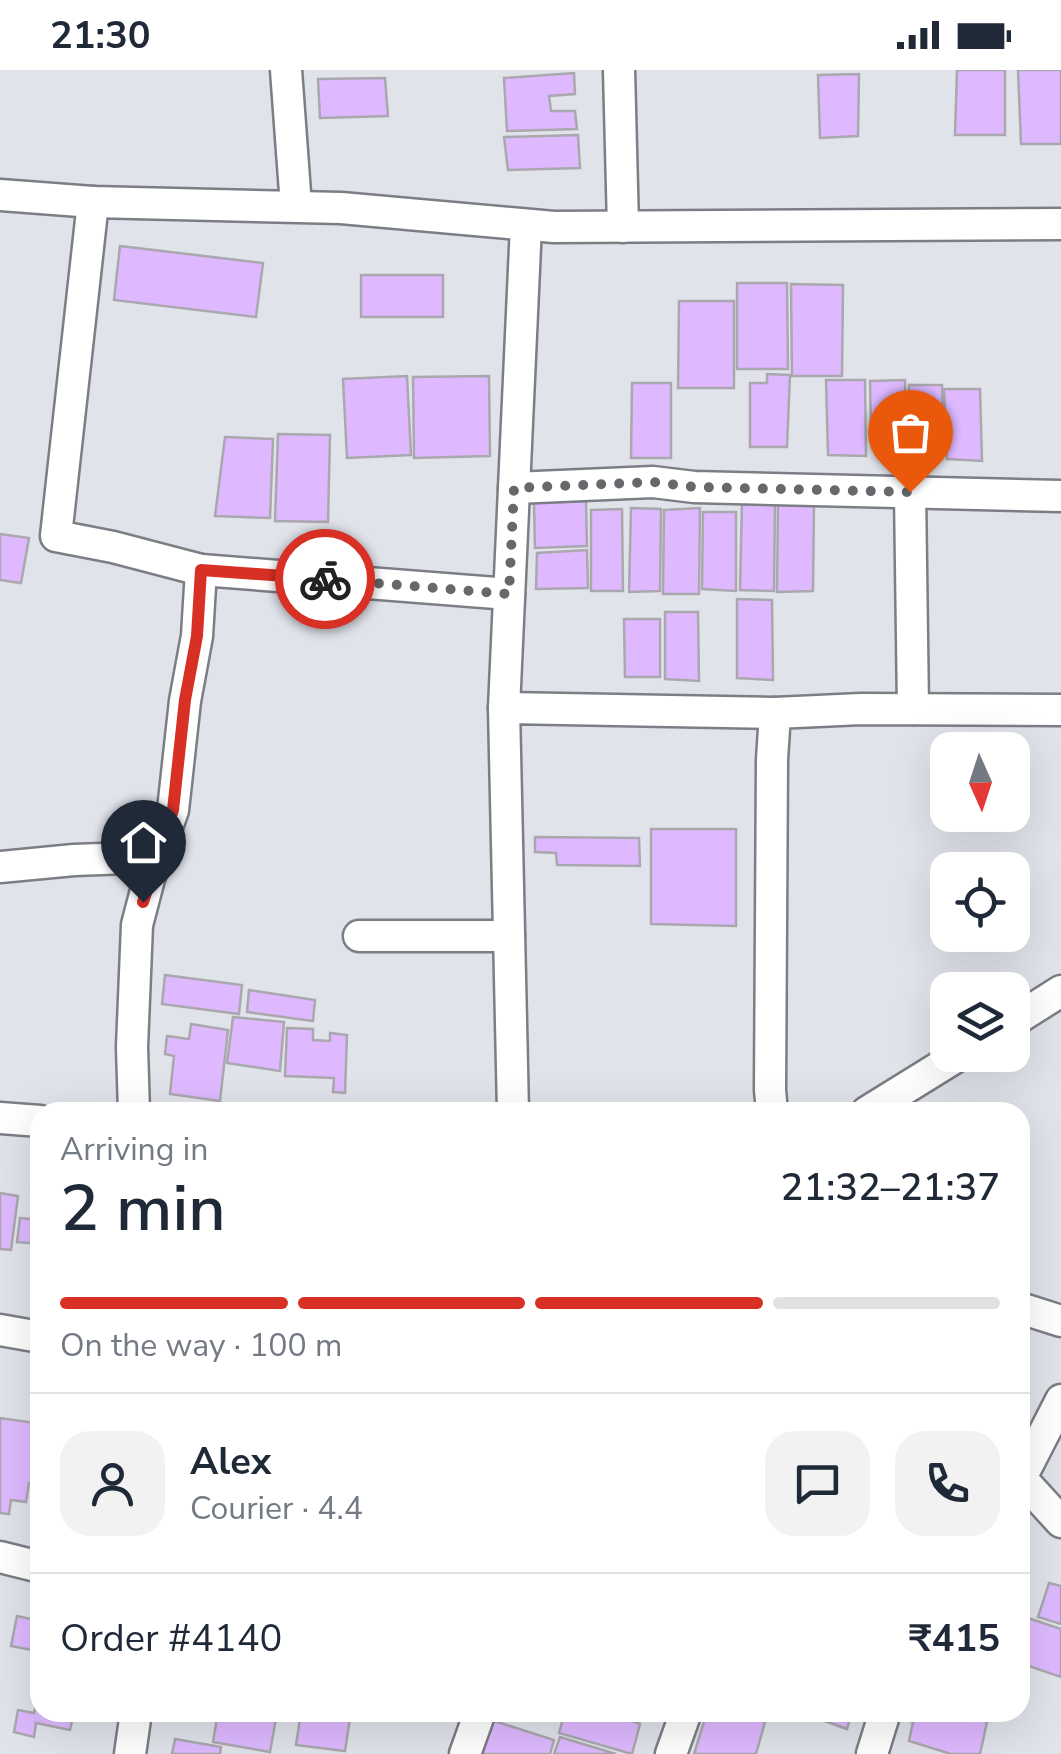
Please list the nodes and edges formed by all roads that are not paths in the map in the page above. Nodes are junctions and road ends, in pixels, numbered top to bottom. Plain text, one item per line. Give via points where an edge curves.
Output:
1 (286, 70) edge
2 (619, 70) edge
3 (0, 195) edge
4 (93, 202) junction
5 (296, 206) junction
6 (526, 224) junction
7 (1061, 224) edge
8 (622, 228) junction
9 (514, 488) junction
10 (910, 492) junction
11 (1061, 496) edge
12 (201, 570) junction
13 (509, 594) junction
14 (504, 708) junction
15 (913, 710) junction
16 (1061, 710) edge
17 (775, 713) junction
18 (156, 857) junction
19 (0, 867) edge
20 (359, 936) dead end
21 (509, 936) junction
22 (1061, 992) edge
23 (1030, 1011) edge
24 (932, 1072) edge
25 (134, 1102) edge
26 (513, 1102) edge
27 (771, 1102) edge
28 (883, 1102) edge
29 (0, 1118) edge
30 (30, 1120) edge
31 (1030, 1311) edge
32 (1061, 1321) edge
33 (0, 1330) edge
34 (30, 1335) edge
35 (1061, 1400) edge
36 (1030, 1460) edge
37 (1030, 1489) edge
38 (1061, 1522) edge
39 (0, 1557) edge
40 (30, 1565) edge
41 (135, 1722) edge
42 (476, 1722) edge
43 (682, 1722) edge
44 (882, 1722) edge
45 (130, 1754) edge
46 (465, 1754) edge
47 (670, 1754) edge
48 (872, 1754) edge

1 - 5 street
2 - 8 street
3 - 4 street
4 - 5 street
4 - 12 street via 56,536
5 - 6 street
6 - 8 street
6 - 9 street
7 - 8 street
9 - 10 street via 653,482
9 - 13 street
10 - 11 street
10 - 15 street
12 - 13 street
12 - 18 street via 173,810
13 - 14 street
14 - 17 street
14 - 21 street
15 - 16 street
15 - 17 street
17 - 27 street
18 - 19 street
18 - 25 street via 136,925
20 - 21 street
21 - 26 street
22 - 23 street
24 - 28 street
29 - 30 street
31 - 32 street
33 - 34 street
35 - 36 street
37 - 38 street
39 - 40 street
41 - 45 street
42 - 46 street
43 - 47 street
44 - 48 street

